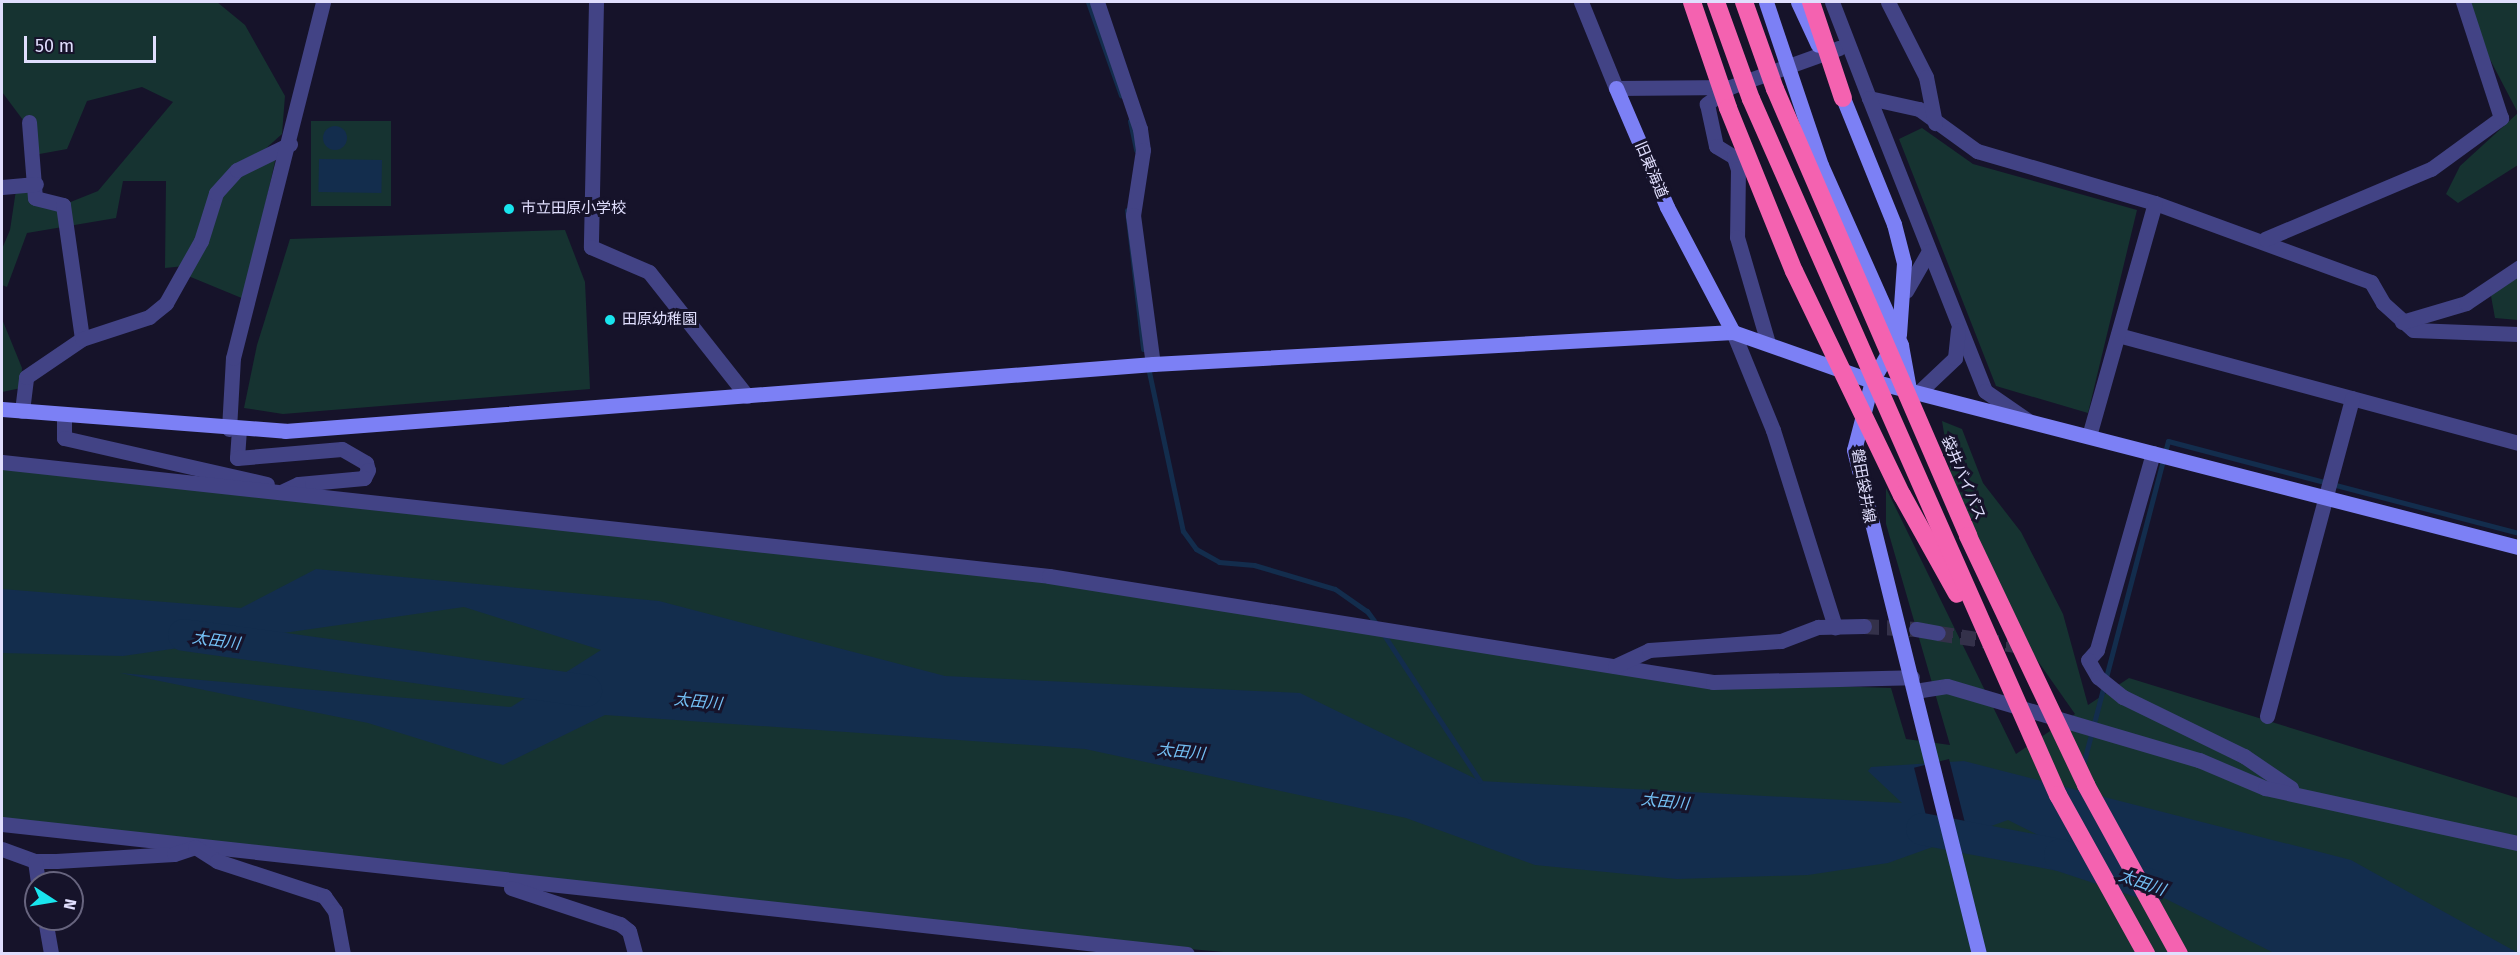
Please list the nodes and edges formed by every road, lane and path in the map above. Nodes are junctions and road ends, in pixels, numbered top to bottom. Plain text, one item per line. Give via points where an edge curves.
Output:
1 (323, 2) edge
2 (596, 2) edge
3 (1097, 2) edge
4 (1581, 2) edge
5 (1692, 2) edge
6 (1716, 2) edge
7 (1744, 2) edge
8 (1766, 2) edge
9 (1798, 2) edge
10 (1811, 2) edge
11 (1832, 2) edge
12 (1888, 2) edge
13 (2463, 2) edge
14 (1847, 45) junction
15 (1730, 87) junction
16 (1616, 88) junction
17 (1843, 98) junction
18 (1869, 99) junction
19 (29, 122) dead end
20 (1935, 123) junction
21 (290, 144) junction
22 (36, 184) junction
23 (2, 187) edge
24 (2155, 203) junction
25 (2265, 239) junction
26 (1929, 251) junction
27 (2518, 268) edge
28 (1905, 291) junction
29 (2402, 322) junction
30 (1958, 327) junction
31 (1733, 332) junction
32 (2518, 334) edge
33 (2118, 335) junction
34 (82, 339) junction
35 (1768, 343) junction
36 (1153, 364) junction
37 (1872, 381) junction
38 (747, 396) junction
39 (1915, 397) junction
40 (2352, 399) junction
41 (2, 409) edge
42 (22, 411) junction
43 (64, 414) junction
44 (2027, 420) junction
45 (234, 429) junction
46 (2090, 436) junction
47 (2518, 443) edge
48 (2153, 453) junction
49 (2, 462) edge
50 (284, 491) junction
51 (2326, 497) junction
52 (2518, 547) edge
53 (1864, 626) tunnel mouth
54 (1834, 627) junction
55 (1916, 629) tunnel mouth
56 (1938, 633) tunnel mouth
57 (1614, 666) junction
58 (1915, 691) junction
59 (2012, 692) junction
60 (2267, 716) dead end
61 (2318, 800) junction
62 (2, 824) edge
63 (2518, 843) edge
64 (195, 847) junction
65 (2, 849) edge
66 (34, 861) junction
67 (36, 871) edge
68 (488, 880) junction
69 (47, 931) edge
70 (1140, 951) edge
71 (51, 954) edge
72 (343, 954) edge
73 (635, 954) edge
74 (1186, 954) edge
75 (1979, 954) edge
76 (2146, 954) edge
77 (2179, 954) edge

1 - 21 street
2 - 38 street via 591,246 649,272
3 - 36 street via 1140,129 1143,150 1133,215
4 - 16 street, 旧東海道
5 - 59 highway, bridge via 1728,108 1794,271 1902,495
6 - 59 highway, bridge via 1751,99
7 - 39 highway, 袋井バイパス, bridge via 1775,89
8 - 39 street, bridge via 1821,165 1901,345
9 - 17 street, 磐田袋井線, bridge
10 - 17 highway, bridge
11 - 14 street
12 - 20 street via 1926,77
13 - 25 street via 2501,118 2432,169
14 - 15 street
14 - 18 street
15 - 16 street
15 - 35 street via 1707,104 1716,146 1734,156 1738,169 1737,237
16 - 31 street, 旧東海道 via 1667,207
17 - 28 street, 磐田袋井線, bridge via 1894,224 1904,263
18 - 20 street via 1919,109
18 - 26 street
19 - 22 street
20 - 24 street via 1977,151
21 - 34 street via 237,170 216,193 201,241 166,303 149,317
21 - 45 street via 233,358
22 - 23 street
22 - 34 street via 35,198 63,205
24 - 25 street
24 - 33 street
25 - 29 street via 2371,282
26 - 28 street
26 - 30 street
27 - 29 street via 2466,303
28 - 37 street, 磐田袋井線 via 1899,334
29 - 32 street via 2413,330
30 - 39 street via 1955,358
30 - 44 street via 1985,391
31 - 35 street
31 - 36 street
31 - 54 street via 1773,430
33 - 40 street
33 - 46 street
34 - 42 street via 26,377
35 - 37 street
36 - 38 street
37 - 39 street
37 - 58 street, 磐田袋井線 via 1854,450
38 - 45 street via 285,431
39 - 44 street
39 - 77 highway, 袋井バイパス, bridge via 2086,785
40 - 47 street
40 - 51 street
41 - 42 street
42 - 43 street
43 - 45 street
43 - 50 street via 64,438 248,477
44 - 46 street
45 - 50 street via 237,458 342,449 366,463 364,478 298,484
46 - 48 street
48 - 51 street
48 - 61 street via 2097,650 2088,660 2098,677 2123,697 2244,756 2280,783
49 - 50 street
50 - 57 street via 394,508 1049,576
51 - 52 street
51 - 60 street
53 - 54 street
54 - 57 street via 1781,641 1649,650
55 - 56 street
57 - 58 street via 1752,684
58 - 61 street via 1947,686 2114,732 2265,788
58 - 75 street, 磐田袋井線
59 - 76 highway, bridge via 2058,795
61 - 63 street
62 - 64 street
64 - 66 street via 174,854
64 - 68 street
64 - 72 street via 217,861 324,896 335,911
65 - 66 street
66 - 67 street
68 - 70 street
68 - 73 street via 620,924 629,931
69 - 71 street
70 - 74 street

